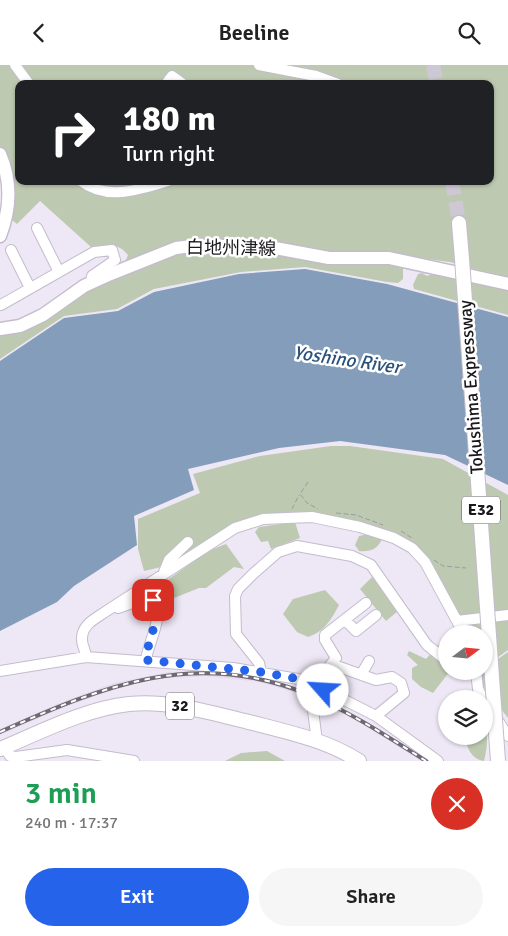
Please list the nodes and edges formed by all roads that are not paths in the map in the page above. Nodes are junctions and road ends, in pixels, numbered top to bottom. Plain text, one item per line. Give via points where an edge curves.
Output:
1 (15, 65) edge
2 (259, 65) edge
3 (26, 80) edge
4 (327, 80) edge
5 (0, 154) edge
6 (9, 183) junction
7 (86, 185) edge
8 (153, 185) edge
9 (0, 210) edge
10 (459, 223) tunnel mouth
11 (37, 228) dead end
12 (0, 236) edge
13 (11, 250) dead end
14 (59, 272) junction
15 (91, 283) junction
16 (508, 284) edge
17 (30, 288) junction
18 (2, 307) edge
19 (0, 329) edge
20 (188, 542) dead end
21 (164, 572) junction
22 (366, 603) dead end
23 (108, 610) junction
24 (376, 615) dead end
25 (508, 615) edge
26 (346, 621) junction
27 (457, 621) junction
28 (457, 625) edge
29 (459, 625) edge
30 (438, 654) edge
31 (86, 657) junction
32 (146, 660) junction
33 (369, 661) dead end
34 (331, 665) junction
35 (0, 671) edge
36 (261, 672) junction
37 (362, 673) junction
38 (313, 686) junction
39 (493, 713) edge
40 (376, 716) junction
41 (508, 736) edge
42 (317, 741) junction
43 (2, 748) edge
44 (112, 759) edge
45 (134, 761) edge
46 (359, 761) edge
47 (438, 761) edge
48 (498, 761) edge

1 - 3 street
2 - 4 street
5 - 6 main road
6 - 9 street via 5,185 5,198
6 - 12 main road via 8,213
7 - 8 street via 92,190 122,193
10 - 48 highway, Tokushima Expressway / E32, bridge
11 - 14 street
13 - 17 street
14 - 15 street via 94,252 112,250 115,260 92,276
14 - 17 street
15 - 16 main road, 白地州津線 via 176,248 264,246 329,258 389,259
15 - 19 main road, 白地州津線 via 43,315 20,326
17 - 18 street
20 - 21 street via 169,560
21 - 23 street
21 - 27 street via 234,528 263,519 330,519 403,542 416,551
22 - 26 street
23 - 31 street via 82,631
23 - 32 street via 146,598 157,603 156,628
24 - 26 street via 356,631
25 - 27 street
26 - 34 street via 325,635 336,658
27 - 28 street
27 - 29 street
30 - 36 street via 427,645 371,565 352,556 297,546 278,552 238,589 235,596 236,634 259,663
31 - 32 street
31 - 35 street
32 - 36 street
33 - 37 street
34 - 37 street
34 - 38 street
36 - 38 street
37 - 40 street via 376,680 392,677 401,683 404,693
38 - 40 street
38 - 42 street, bridge
39 - 41 street
40 - 47 street
42 - 43 highway, 32 via 190,707 161,703 128,704 94,711
42 - 46 highway, 32
43 - 44 street via 16,757 67,750
44 - 45 street

